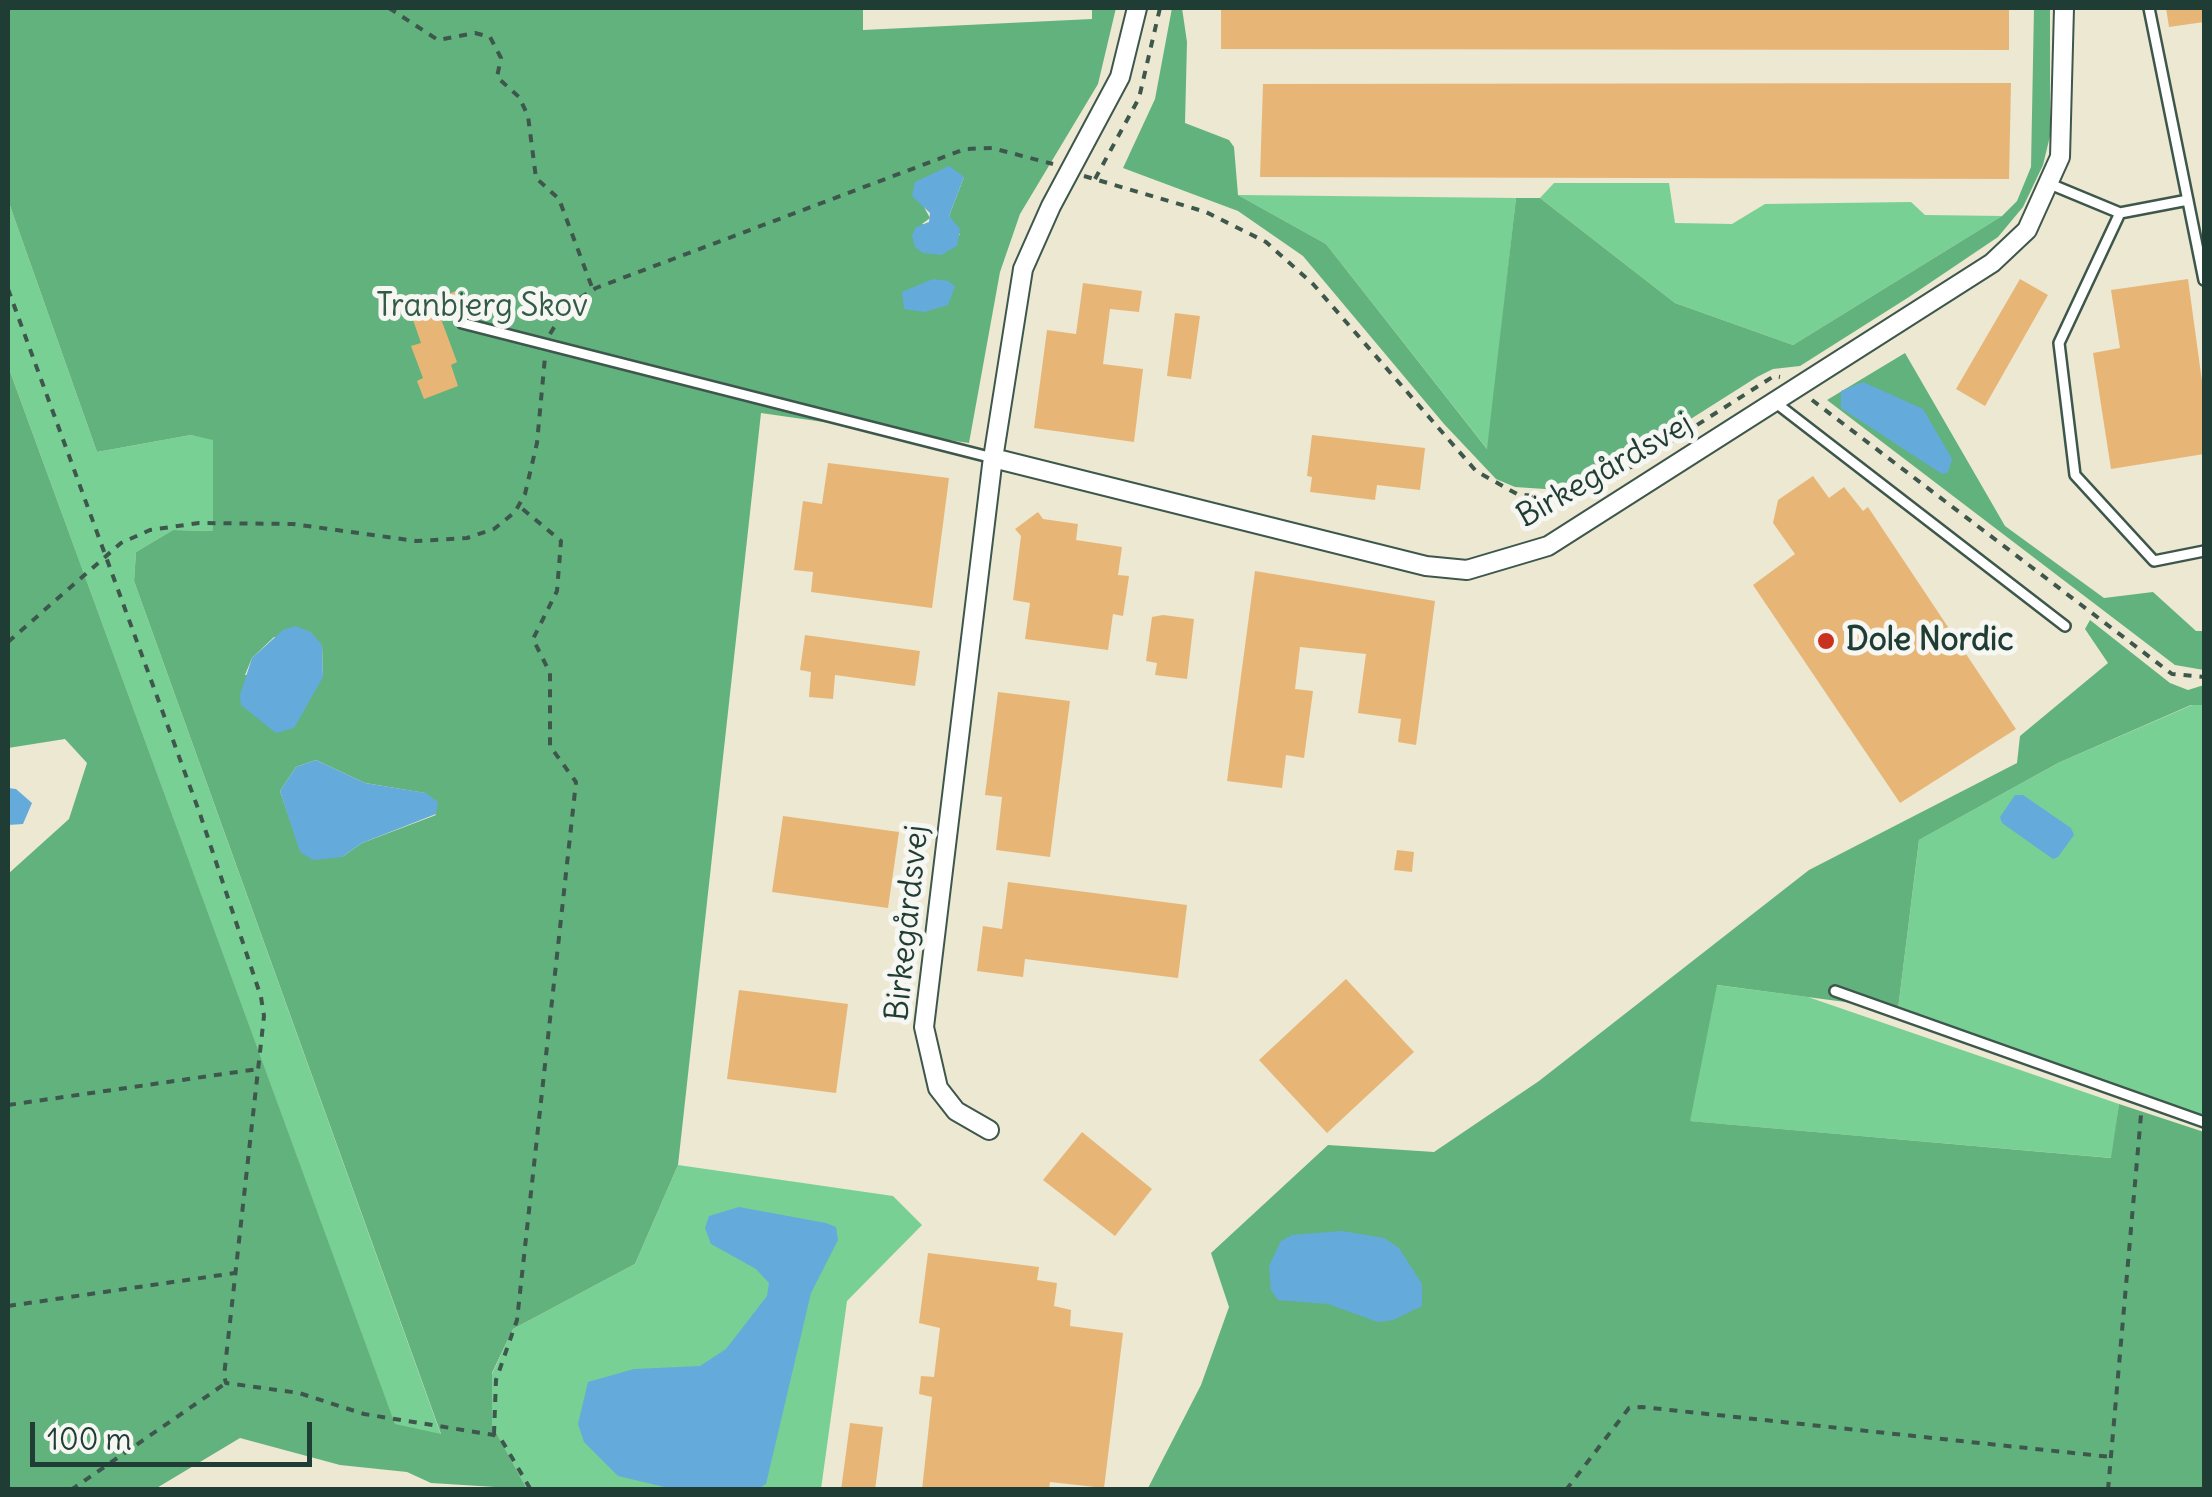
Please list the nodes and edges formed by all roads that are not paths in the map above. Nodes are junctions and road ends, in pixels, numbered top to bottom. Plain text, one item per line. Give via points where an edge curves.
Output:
1 (1136, 8) edge
2 (2064, 8) edge
3 (2149, 8) edge
4 (2050, 184) junction
5 (2188, 200) junction
6 (2120, 213) junction
7 (2204, 280) edge
8 (462, 323) dead end
9 (1776, 403) junction
10 (993, 458) junction
11 (2204, 551) edge
12 (2065, 626) dead end
13 (1835, 991) dead end
14 (2204, 1122) edge
15 (989, 1130) dead end

1 - 10 street, Birkegårdsvej via 1120,77 1023,269
2 - 4 street, Birkegårdsvej via 2063,123
3 - 5 lane
4 - 6 lane
4 - 9 street, Birkegårdsvej via 2028,230 1992,263
5 - 6 lane
5 - 7 lane
6 - 11 lane via 2059,343 2076,475 2154,561
8 - 10 lane
9 - 10 street, Birkegårdsvej via 1548,546 1467,570 1340,546
9 - 12 lane
10 - 15 street, Birkegårdsvej via 924,1027 938,1088 956,1111
13 - 14 lane

